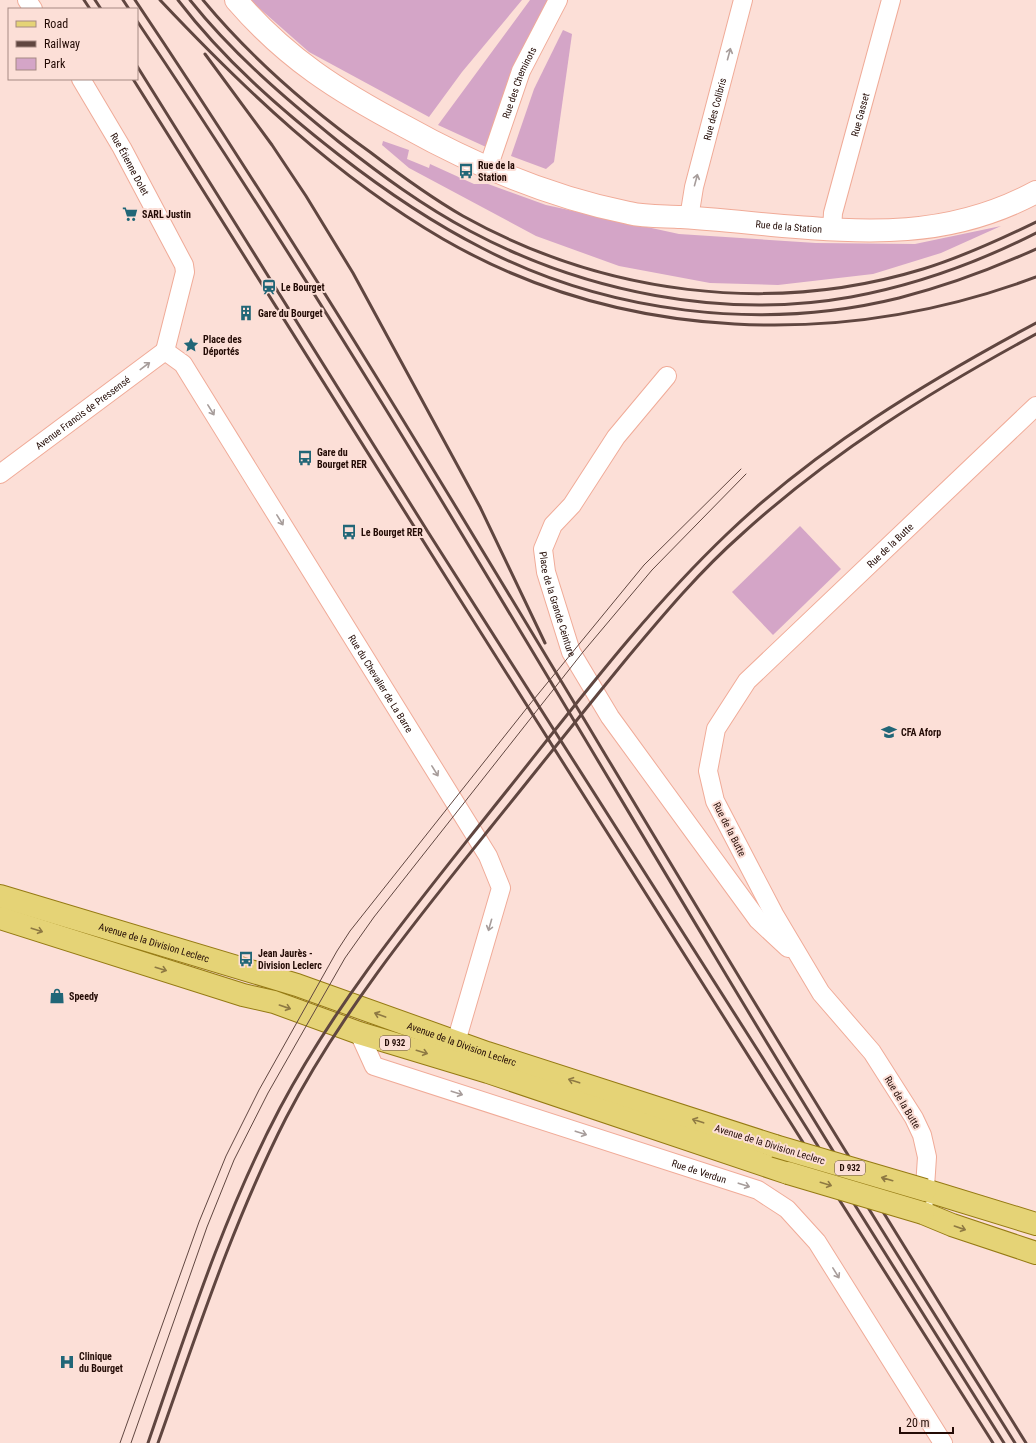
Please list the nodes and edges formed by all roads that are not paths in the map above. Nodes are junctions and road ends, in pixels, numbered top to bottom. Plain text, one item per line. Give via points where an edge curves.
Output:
1 (236, 0) edge
2 (558, 0) edge
3 (743, 0) edge
4 (891, 0) edge
5 (82, 80) edge
6 (488, 168) junction
7 (1036, 192) edge
8 (689, 218) junction
9 (832, 230) junction
10 (165, 351) junction
11 (667, 376) dead end
12 (1036, 406) edge
13 (0, 474) edge
14 (0, 896) edge
15 (0, 918) edge
16 (804, 964) junction
17 (359, 1033) junction
18 (456, 1042) junction
19 (925, 1190) junction
20 (924, 1213) junction
21 (1036, 1224) edge
22 (1036, 1253) edge
23 (943, 1443) edge

1 - 6 street, Rue de la Station via 283,49 314,74 362,104
2 - 6 street, Rue des Cheminots via 521,71
8 -> 3 street, Rue des Colibris via 694,187
4 - 9 street, Rue Gasset via 833,213
5 - 10 street, Rue Étienne Dolet via 182,258 185,272
6 - 8 street, Rue de la Station via 578,201 631,214
7 - 9 street, Rue de la Station via 976,216 930,228 882,231
8 - 9 street, Rue de la Station
13 -> 10 street, Avenue Francis de Pressensé
10 -> 18 street, Rue du Chevalier de La Barre via 183,364 488,856 501,888
11 - 16 street, Place de la Grande Ceinture via 616,437 572,505 553,525 543,549 546,572 571,652 610,717 758,920
12 - 16 street, Rue de la Butte via 747,681 716,729 708,771 714,801 774,914
18 -> 14 main road, Avenue de la Division Leclerc / D 932 via 297,985
15 -> 17 main road, Avenue de la Division Leclerc / D 932 via 243,995 274,1002
16 - 19 street, Rue de la Butte via 821,993 872,1052 914,1118 922,1135 927,1157
17 -> 20 main road, Avenue de la Division Leclerc / D 932, bridge via 488,1072 788,1173
17 -> 23 street, Rue de Verdun via 374,1066 758,1190 787,1209 817,1242
19 -> 18 main road, Avenue de la Division Leclerc / D 932, bridge via 775,1146
19 - 20 street, Rue de la Butte
19 - 21 main road, D 932
20 -> 22 main road, D 932

